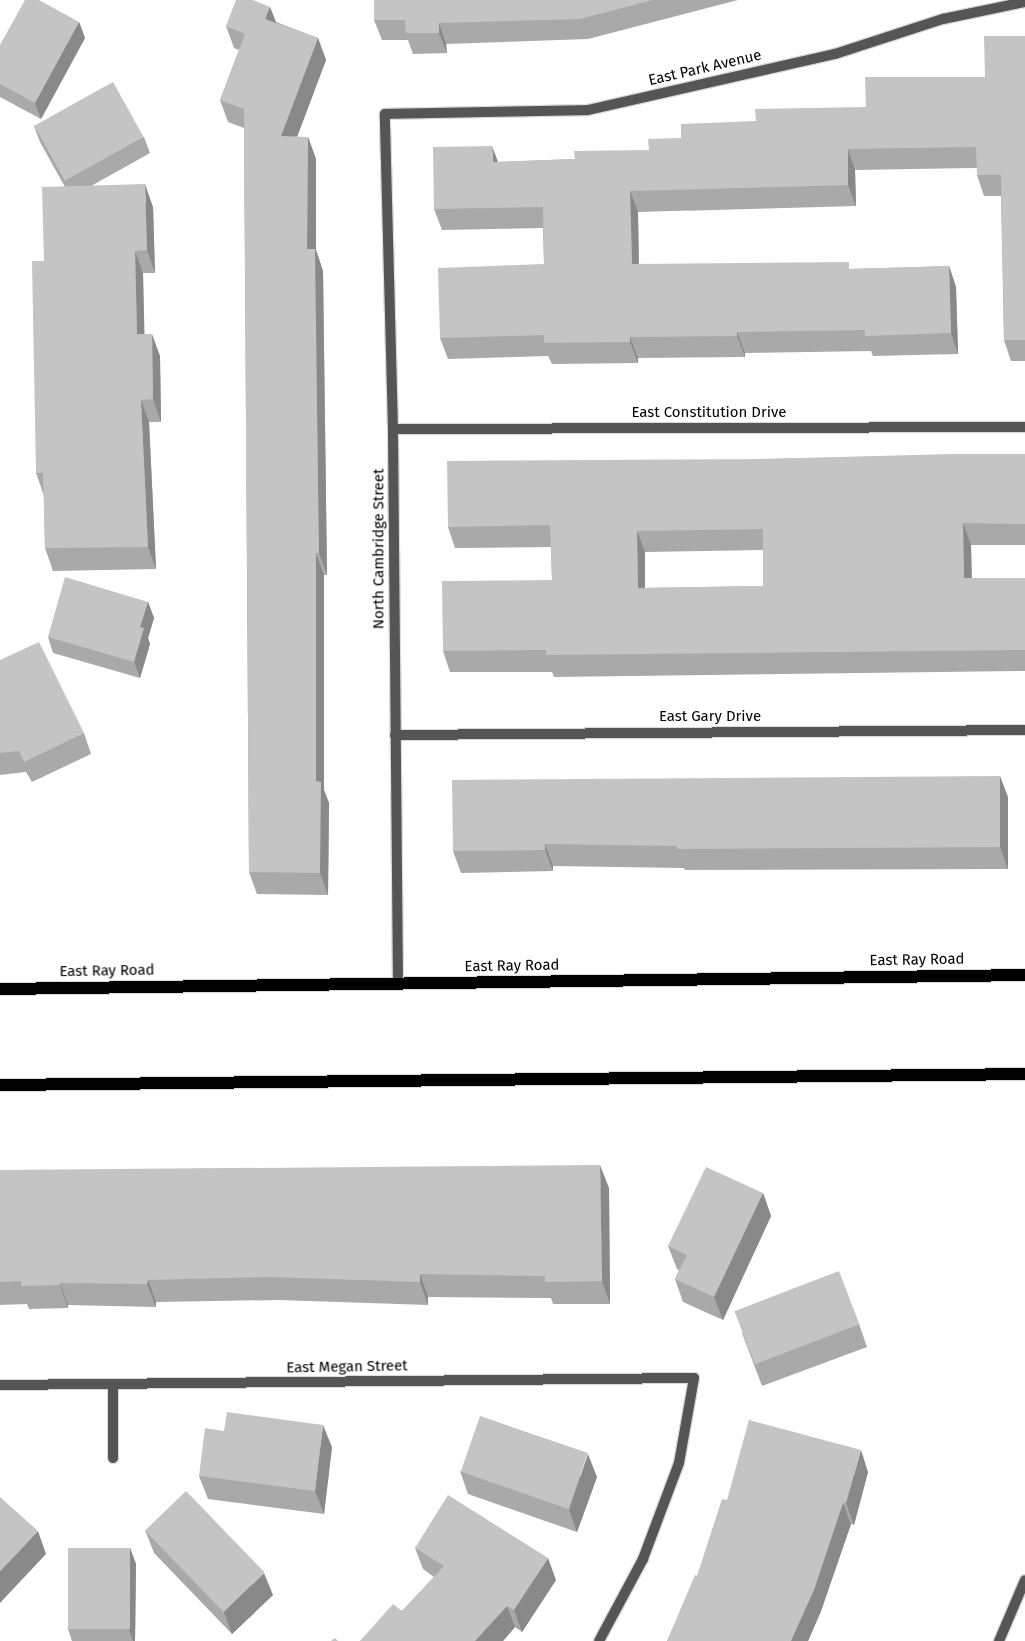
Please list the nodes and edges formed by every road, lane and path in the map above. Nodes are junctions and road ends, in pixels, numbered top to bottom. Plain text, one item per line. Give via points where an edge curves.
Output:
1 (1025, 2) edge
2 (385, 114) joint
3 (1025, 427) edge
4 (393, 429) junction
5 (1025, 730) edge
6 (395, 735) junction
7 (1025, 975) edge
8 (398, 984) junction
9 (0, 989) edge
10 (1025, 1074) edge
11 (0, 1085) edge
12 (113, 1384) junction
13 (0, 1385) edge
14 (113, 1458) dead end
15 (1025, 1580) edge
16 (599, 1641) edge
17 (999, 1641) edge

1 - 2 street, East Park Avenue via 943,19 835,54 588,110
2 - 4 street, North Cambridge Street
3 - 4 street, East Constitution Drive
4 - 6 street, North Cambridge Street
5 - 6 street, East Gary Drive
6 - 8 street, North Cambridge Street
7 - 8 main road, East Ray Road
8 - 9 main road, East Ray Road
10 - 11 main road
12 - 13 street, East Megan Street
12 - 14 street
12 - 16 street, East Megan Street via 694,1378 679,1463 643,1559
15 - 17 street

